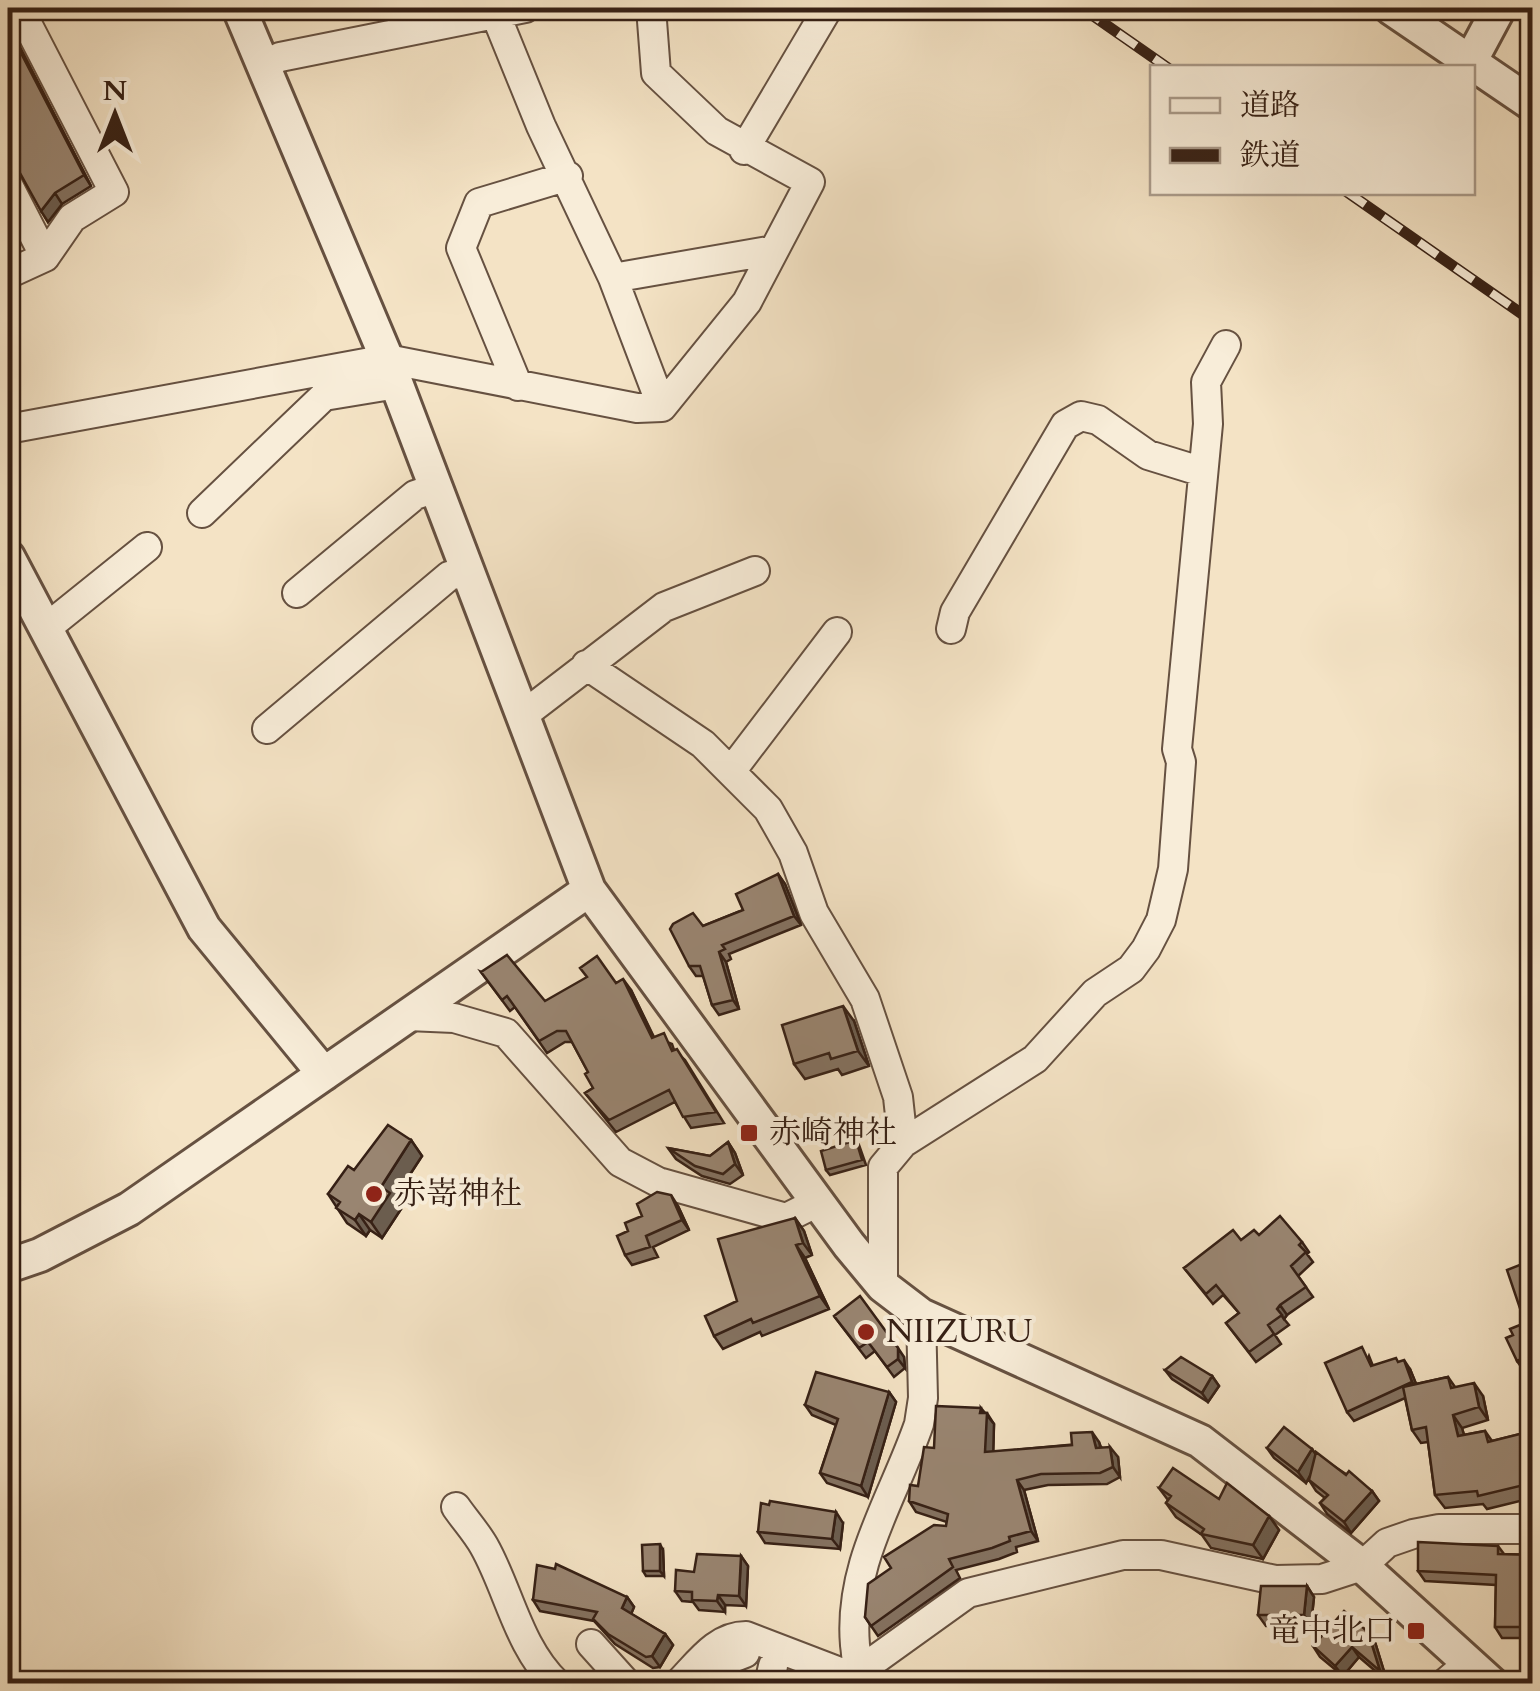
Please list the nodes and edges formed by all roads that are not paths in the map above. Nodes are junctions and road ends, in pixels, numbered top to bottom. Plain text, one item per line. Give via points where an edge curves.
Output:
1 (19, 8) edge
2 (239, 8) edge
3 (524, 8) edge
4 (651, 8) edge
5 (828, 8) edge
6 (1390, 8) edge
7 (1498, 8) edge
8 (494, 10) edge
9 (1469, 64) joint
10 (264, 65) junction
11 (1475, 68) edge
12 (1532, 104) edge
13 (744, 150) junction
14 (568, 176) junction
15 (8, 186) edge
16 (774, 250) junction
17 (45, 257) junction
18 (8, 274) edge
19 (613, 278) junction
20 (1226, 345) dead end
21 (392, 371) junction
22 (518, 386) junction
23 (662, 407) junction
24 (8, 429) edge
25 (1202, 472) junction
26 (436, 488) junction
27 (202, 513) dead end
28 (146, 547) dead end
29 (8, 557) edge
30 (467, 570) junction
31 (754, 571) dead end
32 (297, 593) dead end
33 (45, 629) junction
34 (951, 630) dead end
35 (837, 632) dead end
36 (586, 664) junction
37 (522, 716) junction
38 (267, 729) dead end
39 (732, 770) junction
40 (589, 890) junction
41 (408, 1016) junction
42 (324, 1074) junction
43 (903, 1143) junction
44 (818, 1202) junction
45 (8, 1266) edge
46 (883, 1286) junction
47 (921, 1315) junction
48 (456, 1507) dead end
49 (1532, 1529) edge
50 (1362, 1566) junction
51 (591, 1644) dead end
52 (775, 1667) edge
53 (1468, 1676) edge
54 (861, 1678) edge
55 (557, 1684) edge
56 (628, 1684) edge
57 (678, 1684) edge
58 (712, 1684) edge

1 - 17 street via 114,192 72,218
2 - 10 street
3 - 8 street
4 - 13 street via 656,73
5 - 13 street
6 - 9 street
7 - 9 street
8 - 10 street
8 - 14 street
10 - 21 street
11 - 12 street
13 - 16 street via 810,182
14 - 19 street
14 - 22 street via 479,204 461,248
15 - 17 street
16 - 19 street
16 - 23 street via 747,302
17 - 18 street
19 - 23 street
20 - 25 street via 1206,382
21 - 22 street
21 - 24 street
21 - 26 street
21 - 27 street via 324,396
22 - 23 street
25 - 34 street via 1148,454 1098,420 1081,416 1065,425
25 - 43 street via 1177,749 1178,828 1161,920 1131,969 1095,993 1035,1059
26 - 30 street
26 - 32 street via 415,496
28 - 33 street
29 - 33 street
30 - 37 street
30 - 38 street via 449,576
31 - 36 street via 664,607
33 - 42 street via 204,928
35 - 39 street
36 - 37 street
36 - 39 street
37 - 40 street
39 - 43 street via 768,809 793,852 814,912 865,999 898,1098
40 - 41 street
40 - 44 street
41 - 42 street
41 - 44 street via 454,1018 506,1033 620,1162 658,1182 786,1218
42 - 45 street via 129,1209
43 - 46 street via 883,1167
44 - 46 street
46 - 47 street
47 - 50 street via 1200,1441
47 - 54 street via 919,1424 856,1583
48 - 55 street
49 - 50 street via 1412,1534 1387,1543
50 - 53 street
50 - 54 street via 1322,1579 1276,1580 1160,1556 1123,1556 968,1593
51 - 56 street
52 - 54 street
52 - 57 street via 746,1636 733,1636
52 - 58 street via 744,1652 722,1662

